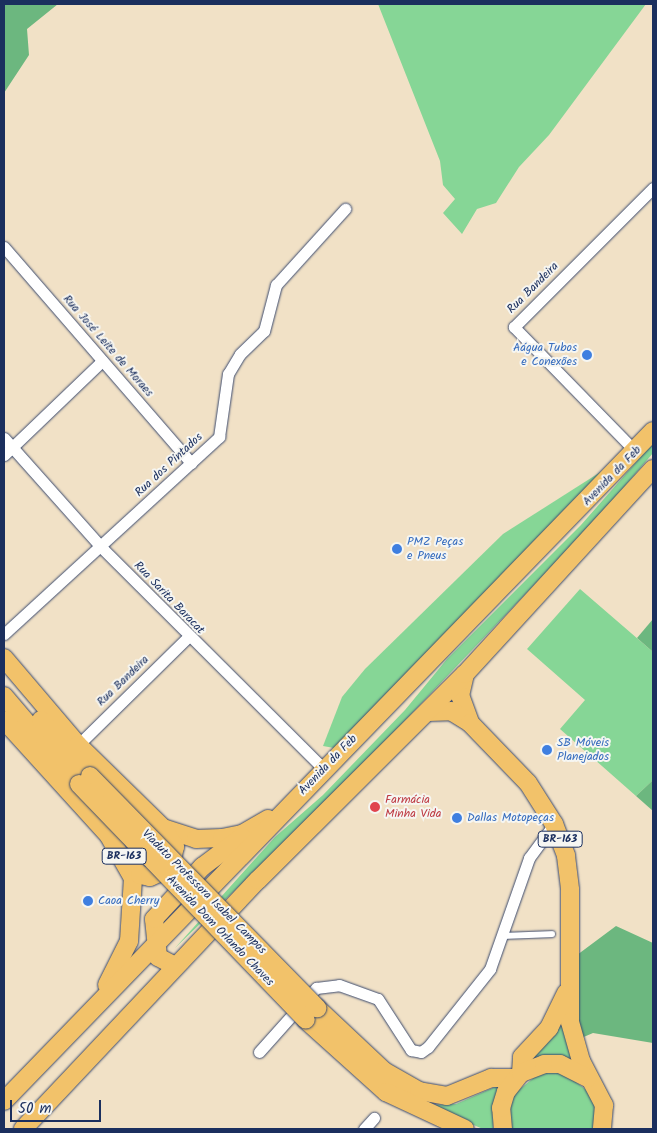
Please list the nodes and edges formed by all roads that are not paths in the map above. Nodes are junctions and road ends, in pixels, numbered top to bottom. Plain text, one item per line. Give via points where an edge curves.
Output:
1 (653, 188) edge
2 (345, 209) dead end
3 (4, 248) edge
4 (102, 361) junction
5 (653, 431) edge
6 (4, 438) edge
7 (8, 451) edge
8 (636, 452) junction
9 (190, 463) junction
10 (653, 469) edge
11 (101, 548) junction
12 (4, 632) edge
13 (188, 636) junction
14 (4, 658) edge
15 (4, 674) edge
16 (465, 674) junction
17 (4, 696) edge
18 (428, 712) junction
19 (4, 720) edge
20 (470, 723) junction
21 (78, 745) junction
22 (324, 769) junction
23 (85, 780) junction
24 (286, 808) junction
25 (554, 824) junction
26 (257, 826) junction
27 (163, 828) junction
28 (123, 854) junction
29 (552, 934) dead end
30 (505, 936) junction
31 (156, 947) junction
32 (175, 966) junction
33 (569, 986) junction
34 (312, 1014) junction
35 (81, 1023) junction
36 (259, 1052) dead end
37 (518, 1076) junction
38 (588, 1078) junction
39 (4, 1101) edge
40 (374, 1118) dead end
41 (23, 1129) edge
42 (364, 1129) edge
43 (465, 1129) edge
44 (502, 1129) edge
45 (602, 1129) edge

1 - 8 street, Rua Bandeira via 514,327
2 - 9 street, Rua dos Pintados via 276,285 264,330 240,354 228,374 219,437
3 - 4 street, Rua José Leite de Moraes
4 - 7 street
4 - 9 street, Rua José Leite de Moraes
5 - 8 main road, Avenida da Feb
6 - 7 street, Rua Sarita Baracat
7 - 11 street, Rua Sarita Baracat
8 - 22 main road, Avenida da Feb
9 - 11 street, Rua dos Pintados
10 - 16 main road, Avenida da Feb
11 - 12 street, Rua dos Pintados
11 - 13 street, Rua Sarita Baracat
13 - 21 street, Rua Bandeira
13 - 22 street, Rua Sarita Baracat
14 - 21 main road
15 - 23 main road, BR-163
16 - 18 main road, Avenida da Feb
16 - 20 main road via 460,695
17 - 23 main road, BR-163
18 - 20 main road, BR-163 via 451,711
18 - 32 main road, Avenida da Feb
19 - 28 main road, BR-163
20 - 25 main road, BR-163 via 528,783
21 - 27 main road
22 - 24 main road, Avenida da Feb
23 - 34 main road, Viaduto Professora Isabel Campos / BR-163, bridge
24 - 26 main road
24 - 31 main road, Avenida da Feb
25 - 30 street via 528,858
25 - 33 main road, BR-163 via 569,880
26 - 27 main road via 215,838 190,838
26 - 31 main road via 207,863 160,912 151,929
27 - 28 main road via 175,847 175,858 164,873 140,875
28 - 35 main road, BR-163 via 135,893 129,941 118,969
29 - 30 lane
30 - 36 street via 490,969 421,1052 411,1050 378,999 339,985 316,988
31 - 32 main road via 160,961
31 - 35 main road, Avenida da Feb
32 - 41 main road, Avenida da Feb
33 - 37 main road, BR-163 via 549,1028 522,1058
33 - 38 main road, BR-163 via 572,1035
34 - 37 main road, BR-163 via 384,1071 419,1091 447,1096 500,1075
34 - 43 main road, BR-163 via 386,1092
35 - 39 main road, Avenida da Feb / BR-163
37 - 38 main road, BR-163 via 544,1064 560,1064
37 - 44 main road, BR-163 via 501,1108
38 - 45 main road, BR-163 via 604,1105
40 - 42 street

